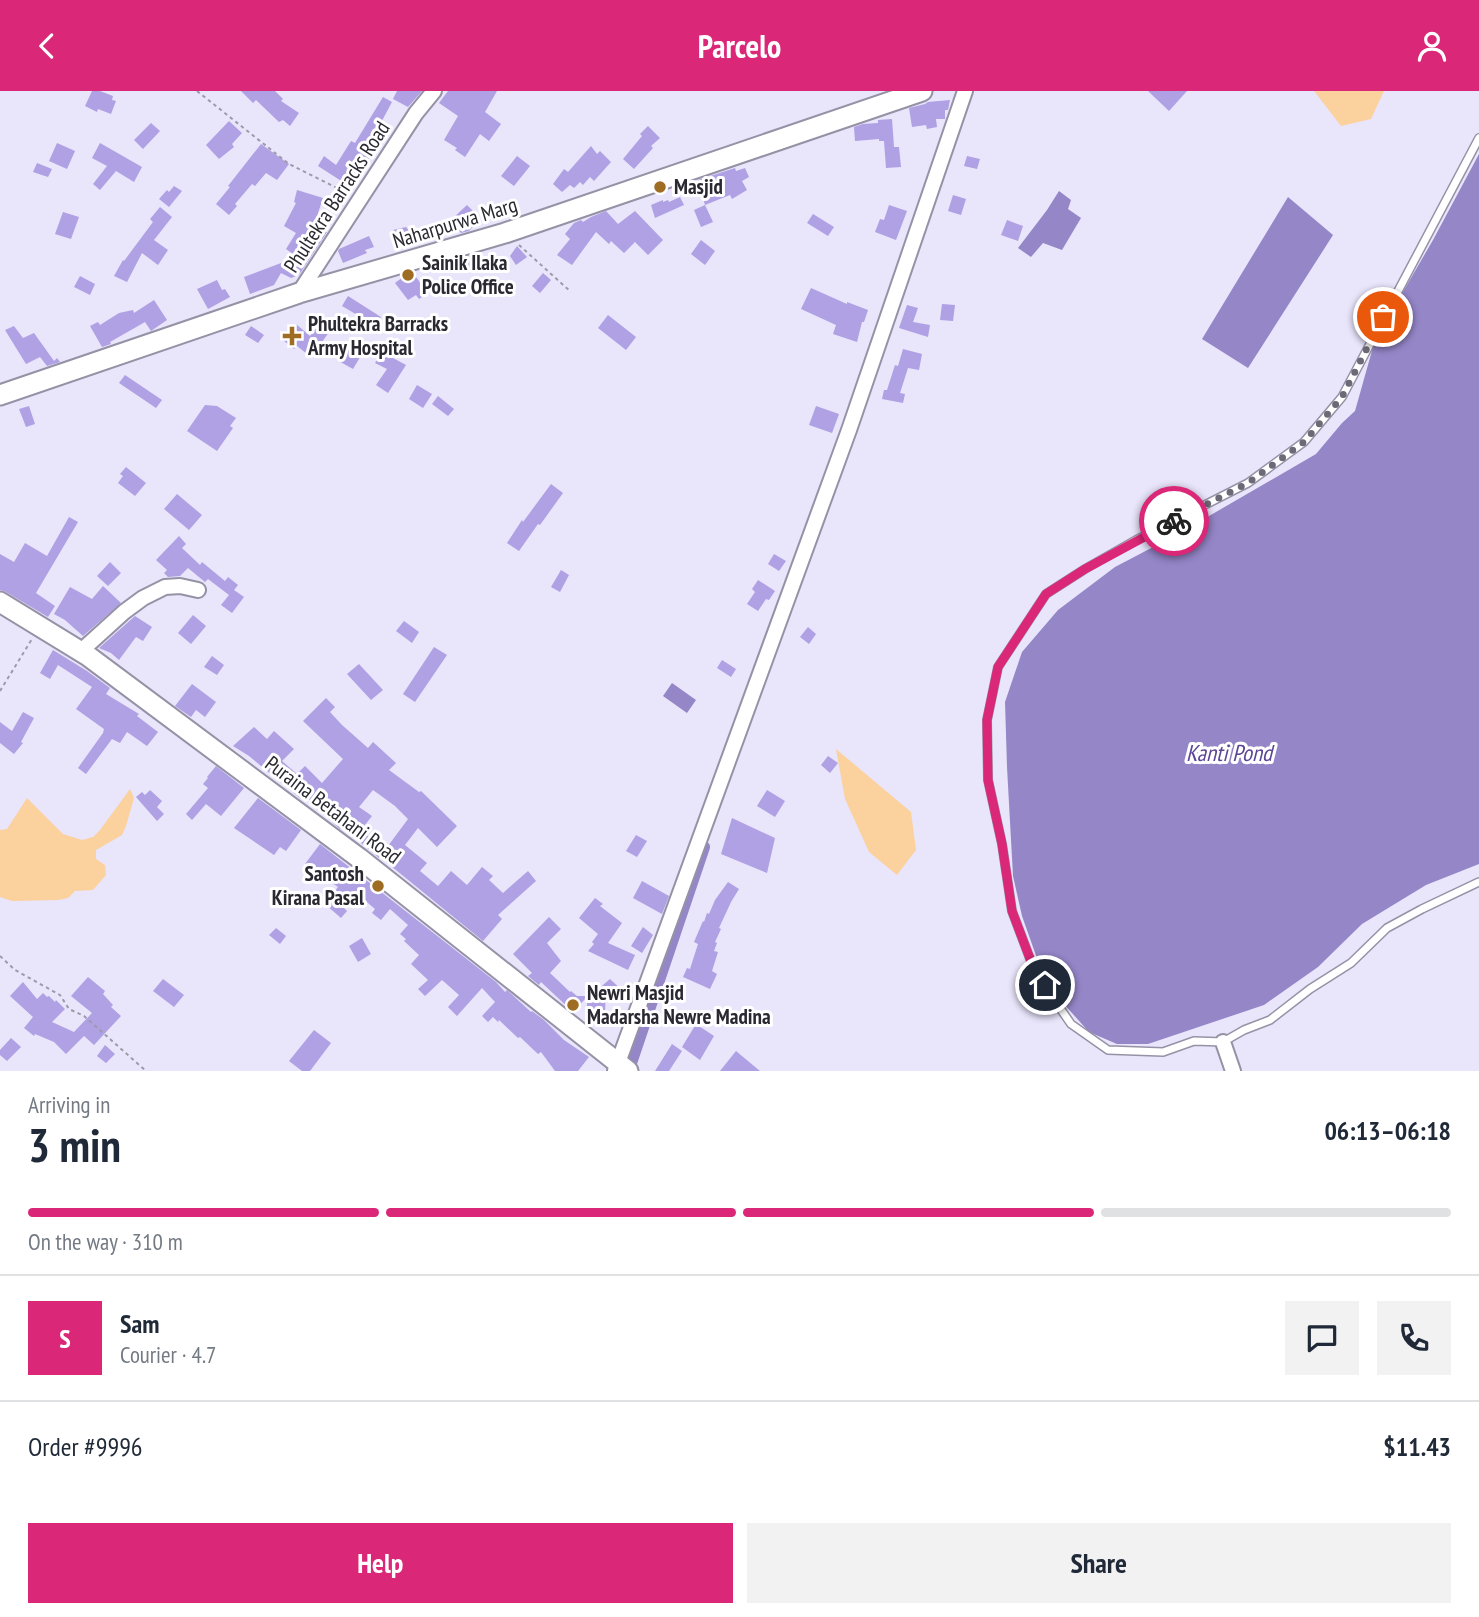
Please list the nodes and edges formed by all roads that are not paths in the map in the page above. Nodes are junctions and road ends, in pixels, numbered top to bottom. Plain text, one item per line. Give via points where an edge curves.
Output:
1 (434, 91) edge
2 (922, 91) edge
3 (965, 91) edge
4 (1479, 138) edge
5 (299, 293) junction
6 (0, 395) edge
7 (198, 590) dead end
8 (0, 602) edge
9 (81, 651) junction
10 (1479, 883) edge
11 (1223, 1042) junction
12 (620, 1068) edge
13 (1233, 1071) edge

1 - 5 street, Phultekra Barracks Road
2 - 5 main road, Naharpurwa Marg via 505,233
3 - 12 street
4 - 11 lane via 1342,397 1304,442 1248,483 1136,540 1046,594 998,667 987,720 988,780 1012,911 1035,972 1071,1024 1108,1050 1163,1052 1194,1041
5 - 6 main road, Naharpurwa Marg
7 - 9 street via 165,587 143,598
8 - 9 main road, Puraina Betahani Road
9 - 12 main road, Puraina Betahani Road via 359,857
10 - 11 lane via 1387,928 1351,963 1270,1020
11 - 13 street

